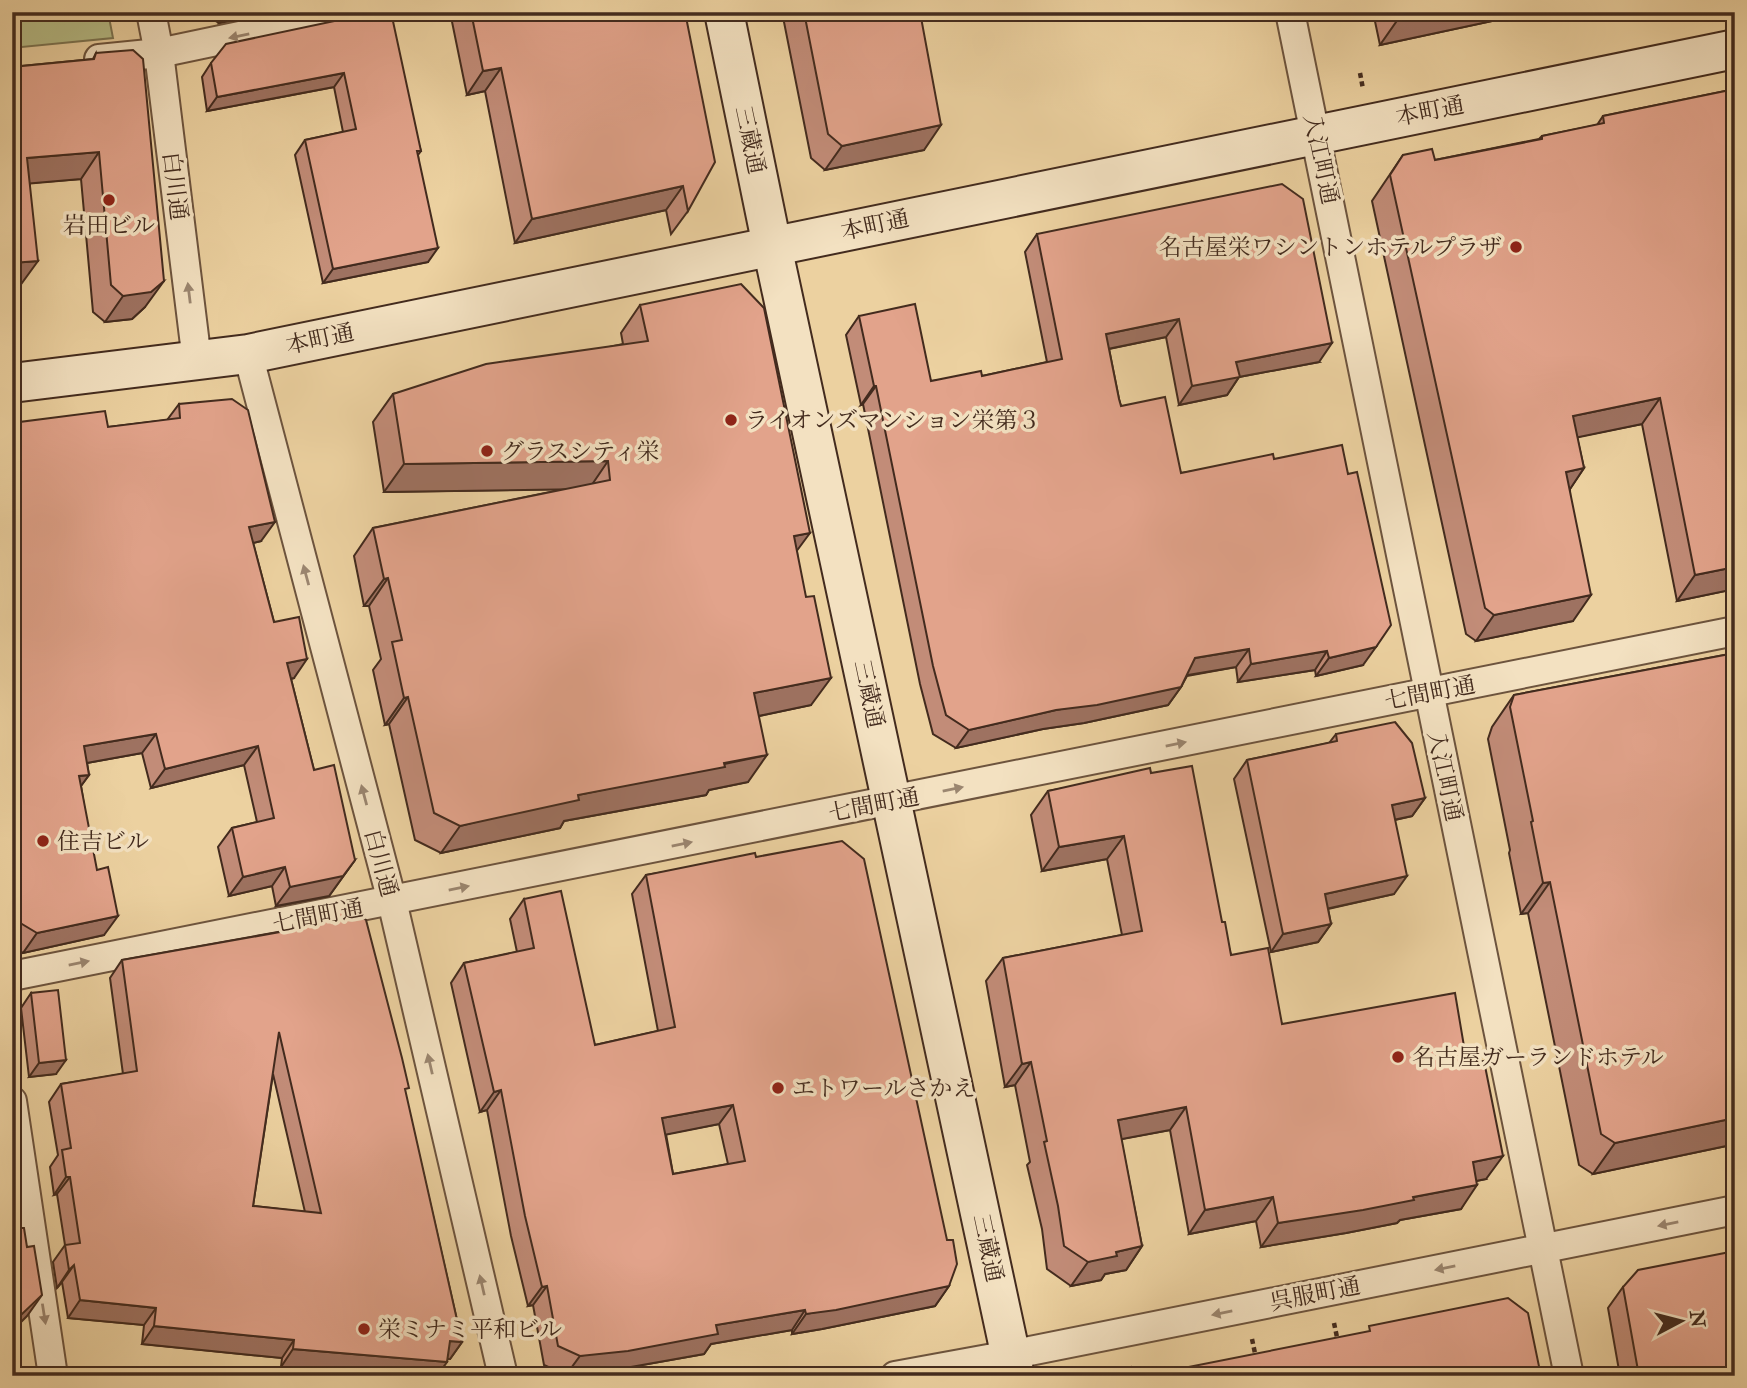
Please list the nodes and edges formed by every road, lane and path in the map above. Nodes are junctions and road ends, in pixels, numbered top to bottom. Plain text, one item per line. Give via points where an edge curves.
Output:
1 (151, 12) edge
2 (354, 12) edge
3 (723, 12) edge
4 (1290, 12) edge
5 (1735, 49) edge
6 (159, 52) junction
7 (77, 61) edge
8 (1316, 134) junction
9 (772, 246) junction
10 (248, 354) junction
11 (197, 361) junction
12 (12, 383) edge
13 (1735, 631) edge
14 (1429, 694) junction
15 (892, 802) junction
16 (392, 901) junction
17 (12, 976) edge
18 (12, 1101) edge
19 (1735, 1210) edge
20 (1542, 1249) junction
21 (1327, 1292) junction
22 (1340, 1353) edge
23 (1013, 1365) edge
24 (53, 1376) edge
25 (503, 1376) edge
26 (895, 1376) edge
27 (1569, 1376) edge

1 - 6 street, 白川通
2 -> 6 street
3 - 9 street, 三蔵通
4 - 8 street, 入江町通
5 - 8 street, 本町通
6 - 7 street
11 -> 6 street, 白川通
8 - 9 street, 本町通
8 - 14 street, 入江町通
9 - 10 street, 本町通
9 - 15 street, 三蔵通
10 - 11 street, 本町通
16 -> 10 street, 白川通
11 - 12 street, 本町通
13 - 14 street, 七間町通
15 -> 14 street, 七間町通
14 - 20 street, 入江町通
16 -> 15 street, 七間町通
15 - 23 street, 三蔵通
17 -> 16 street, 七間町通
25 -> 16 street, 白川通
18 -> 24 street
19 -> 20 street, 呉服町通
20 -> 21 street, 呉服町通
20 - 27 street, 入江町通
21 - 22 path
21 -> 23 street, 呉服町通
23 - 26 street, 呉服町通

